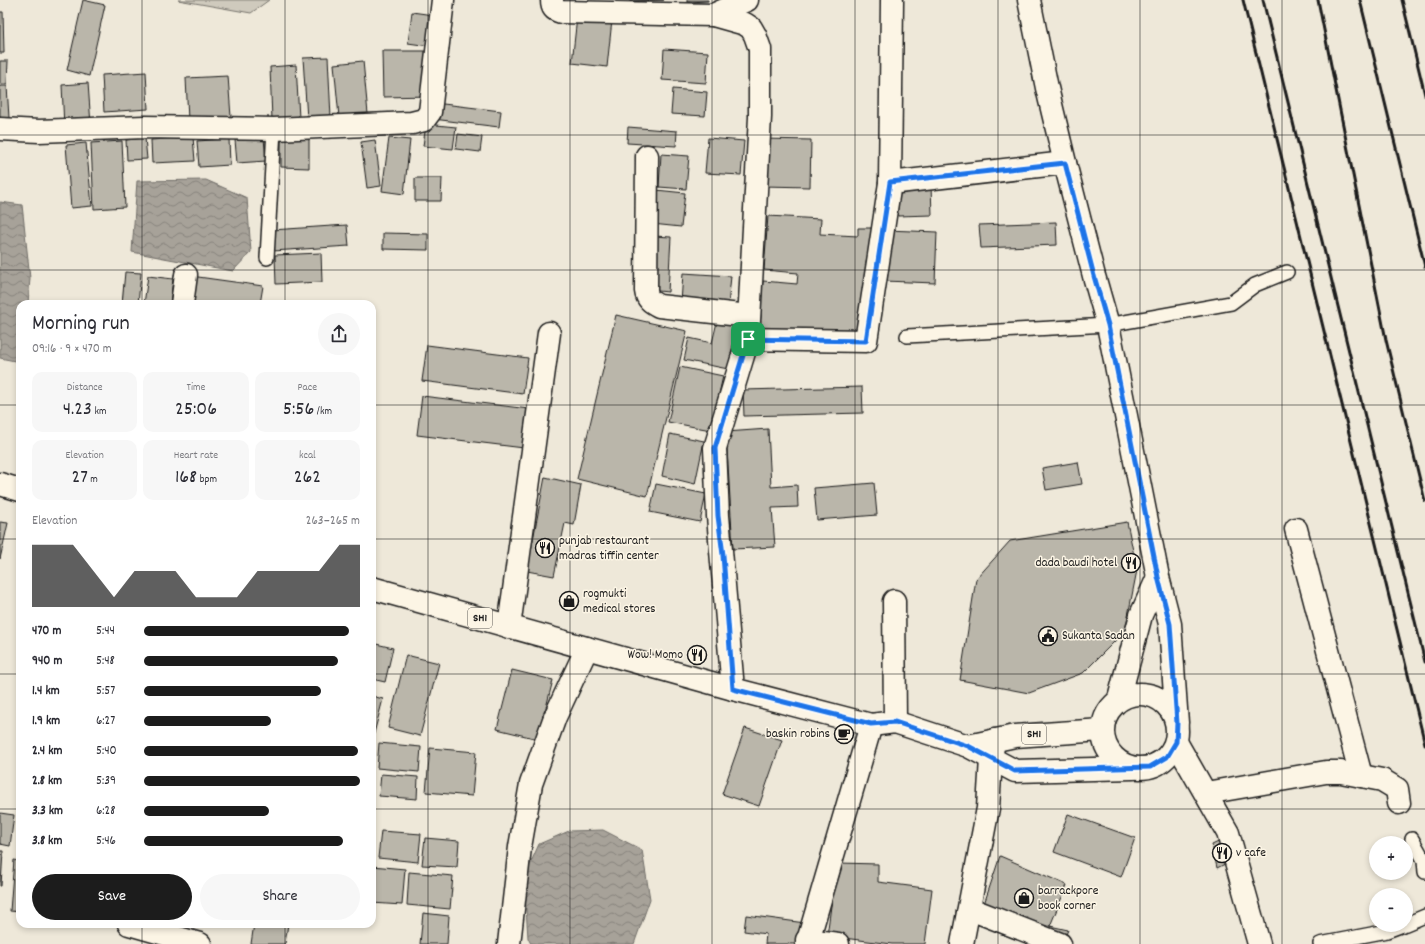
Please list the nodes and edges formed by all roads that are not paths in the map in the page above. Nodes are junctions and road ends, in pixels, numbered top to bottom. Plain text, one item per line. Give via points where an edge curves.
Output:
1 (442, 0) edge
2 (552, 0) edge
3 (747, 0) edge
4 (892, 0) edge
5 (1029, 0) edge
6 (713, 15) junction
7 (0, 129) edge
8 (274, 129) junction
9 (646, 156) dead end
10 (1065, 163) junction
11 (890, 182) junction
12 (267, 258) dead end
13 (1287, 272) dead end
14 (186, 276) dead end
15 (183, 300) edge
16 (749, 316) junction
17 (1108, 325) junction
18 (549, 333) dead end
19 (907, 336) dead end
20 (748, 339) junction
21 (0, 484) edge
22 (16, 489) edge
23 (1296, 529) dead end
24 (1158, 577) junction
25 (376, 589) edge
26 (894, 601) dead end
27 (510, 626) junction
28 (587, 648) junction
29 (733, 689) junction
30 (1119, 699) junction
31 (895, 722) junction
32 (871, 724) junction
33 (1102, 730) junction
34 (1177, 732) junction
35 (993, 750) junction
36 (1133, 768) junction
37 (1360, 776) junction
38 (1206, 793) junction
39 (1399, 803) dead end
40 (1413, 842) edge
41 (1425, 872) edge
42 (968, 913) junction
43 (1425, 916) edge
44 (1413, 921) edge
45 (143, 928) edge
46 (1382, 932) edge
47 (807, 942) edge
48 (200, 944) edge
49 (509, 944) edge
50 (838, 944) edge
51 (962, 944) edge
52 (1060, 944) edge
53 (1259, 944) edge
54 (1320, 944) edge

1 - 8 street via 430,112 424,120 412,123
2 - 6 street via 554,10 561,12
3 - 6 street
4 - 11 street
5 - 10 street
6 - 16 street via 746,24 755,35 760,49 760,116
7 - 8 street
8 - 12 lane
9 - 16 street via 647,297 659,306
10 - 11 street
10 - 17 street
11 - 20 street via 866,341
13 - 17 lane via 1255,285 1231,303
14 - 15 street
16 - 20 street
17 - 19 lane
17 - 24 street
18 - 27 street
20 - 29 street via 715,448 718,516
21 - 22 street
23 - 37 street
24 - 30 street via 1141,615
24 - 34 street via 1170,624
25 - 27 street, SH1
26 - 31 street
27 - 28 street, SH1
28 - 29 street, SH1
28 - 49 street via 556,716 531,784 520,847
29 - 32 street, SH1
30 - 33 street via 1106,712
30 - 34 street via 1136,693 1155,696 1169,707
31 - 32 street, SH1
31 - 35 street, SH1 via 968,746
32 - 47 street
33 - 35 street, SH1 via 1015,736
33 - 36 street via 1105,747 1117,761
34 - 36 street, SH1 via 1167,757 1152,767
34 - 38 street
35 - 36 street, SH1 via 1015,771
35 - 42 street via 988,808
37 - 38 street via 1326,772
37 - 39 street via 1382,780 1397,789
38 - 53 street via 1228,833
40 - 41 lane via 1424,860
42 - 51 street
42 - 52 street via 978,912
43 - 44 lane
45 - 48 street
46 - 54 lane
47 - 50 street

